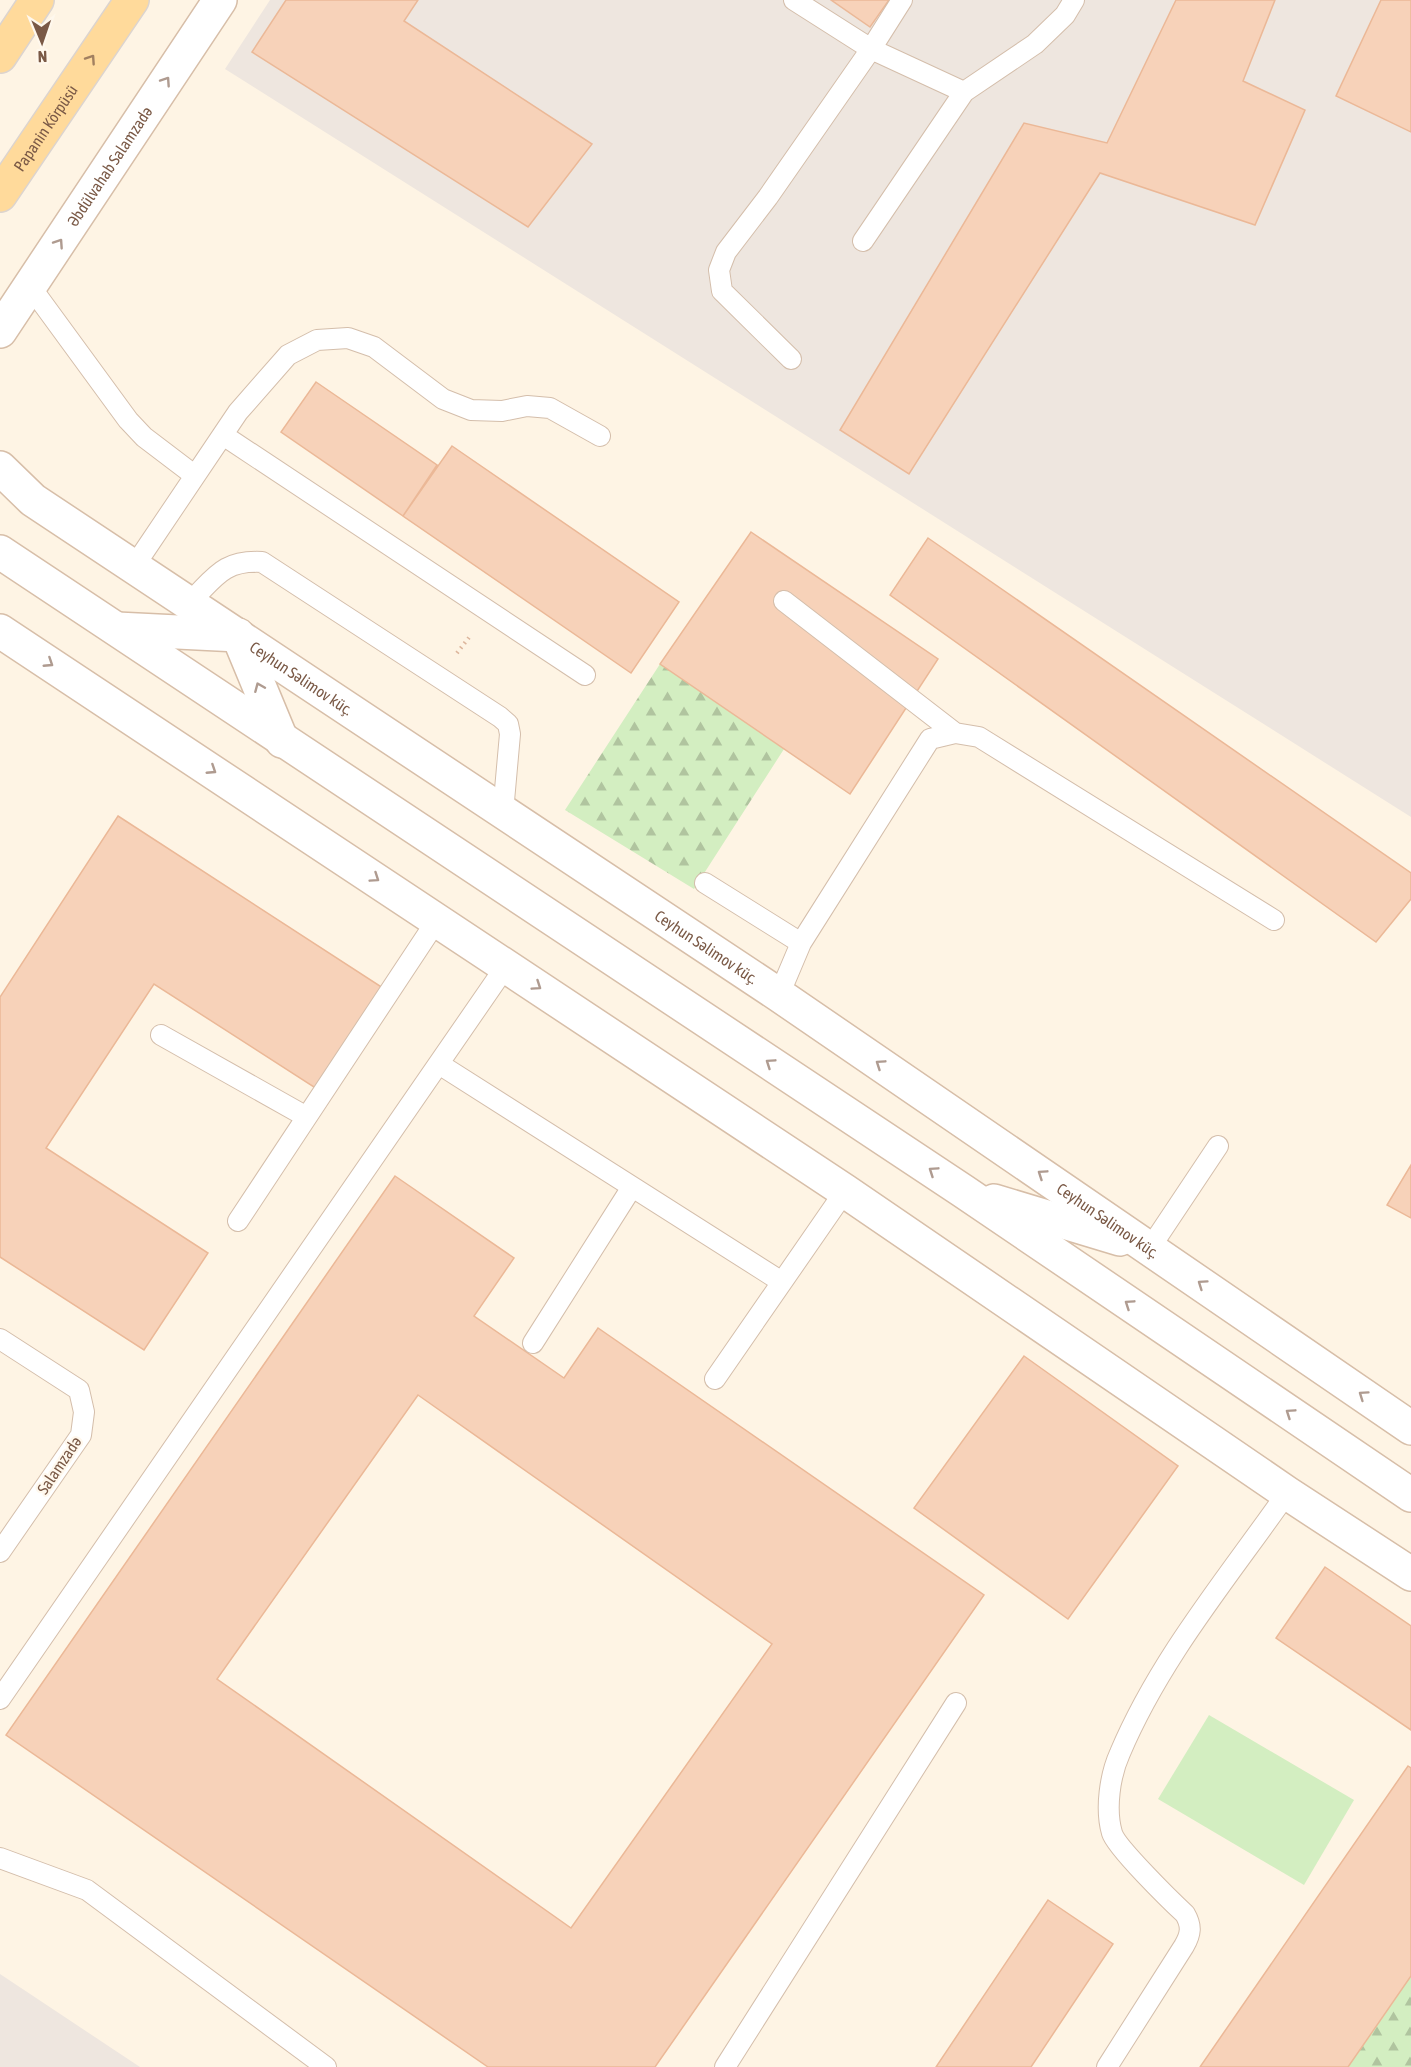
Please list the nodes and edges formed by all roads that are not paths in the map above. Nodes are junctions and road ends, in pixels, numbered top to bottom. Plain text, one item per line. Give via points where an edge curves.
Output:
1 (37, 0) edge
2 (132, 0) edge
3 (220, 0) edge
4 (794, 0) edge
5 (902, 0) edge
6 (1074, 0) edge
7 (871, 49) junction
8 (0, 56) edge
9 (964, 92) junction
10 (0, 195) edge
11 (863, 242) dead end
12 (30, 286) junction
13 (1, 330) edge
14 (791, 359) dead end
15 (222, 435) junction
16 (600, 436) dead end
17 (0, 468) edge
18 (194, 475) junction
19 (0, 552) edge
20 (133, 568) junction
21 (784, 601) dead end
22 (189, 603) junction
23 (116, 629) junction
24 (0, 631) edge
25 (238, 635) junction
26 (585, 675) dead end
27 (955, 733) junction
28 (282, 741) junction
29 (503, 812) junction
30 (705, 883) dead end
31 (437, 920) junction
32 (1274, 920) dead end
33 (801, 943) junction
34 (506, 966) junction
35 (779, 995) junction
36 (161, 1035) dead end
37 (439, 1064) junction
38 (305, 1116) junction
39 (1218, 1146) dead end
40 (632, 1187) junction
41 (845, 1191) junction
42 (963, 1191) junction
43 (238, 1221) dead end
44 (1150, 1248) junction
45 (782, 1282) junction
46 (0, 1339) edge
47 (533, 1343) dead end
48 (715, 1379) dead end
49 (1411, 1428) edge
50 (1401, 1488) edge
51 (1287, 1493) junction
52 (0, 1552) edge
53 (1411, 1574) edge
54 (0, 1699) edge
55 (956, 1703) dead end
56 (0, 1858) edge
57 (326, 2067) edge
58 (725, 2067) edge
59 (1107, 2067) edge

1 - 8 main road
10 -> 2 main road, Papanin Körpüsü
12 -> 3 main road, Əbdülvahab Salamzadə
4 - 7 lane
5 - 7 lane
6 - 9 lane via 1065,15 1035,44
7 - 9 lane
7 - 14 lane via 726,252 719,270 722,291
9 - 11 lane
12 - 13 main road, Əbdülvahab Salamzadə
12 - 18 lane via 128,420
15 - 16 lane via 288,356 317,340 348,338 374,347 443,399 471,410 550,408
15 - 18 lane
15 - 26 lane
17 - 20 main road, Ceyhun Səlimov küç. via 33,500
18 - 20 lane
19 - 23 main road
20 - 22 main road, Ceyhun Səlimov küç.
21 - 27 lane
22 - 25 main road, Ceyhun Səlimov küç.
22 - 29 lane via 224,569 242,561 262,562 500,717 508,723 510,734
23 - 25 main road
23 - 28 main road
24 -> 31 main road
28 -> 25 main road
25 - 29 main road, Ceyhun Səlimov küç.
27 - 32 lane via 979,737
27 - 33 lane via 930,739
42 -> 28 main road via 336,772
29 - 35 main road, Ceyhun Səlimov küç.
30 - 33 lane
31 - 34 main road
31 - 38 lane
33 - 35 lane
34 - 37 lane
34 -> 41 main road
44 -> 35 main road, Ceyhun Səlimov küç.
36 - 38 lane
37 - 40 lane
37 - 54 lane
38 - 43 lane
39 - 44 lane
40 - 45 lane
40 - 47 lane
41 - 45 lane
41 - 51 main road
42 - 44 main road
50 -> 42 main road
49 -> 44 main road, Ceyhun Səlimov küç.
45 - 48 lane
46 - 52 lane, Salamzadə via 79,1390 84,1412 81,1435
51 - 53 main road
51 - 59 lane via 1168,1662 1119,1754 1109,1797 1108,1818 1113,1836 1185,1914 1190,1936
55 - 58 lane
56 - 57 lane via 87,1890

